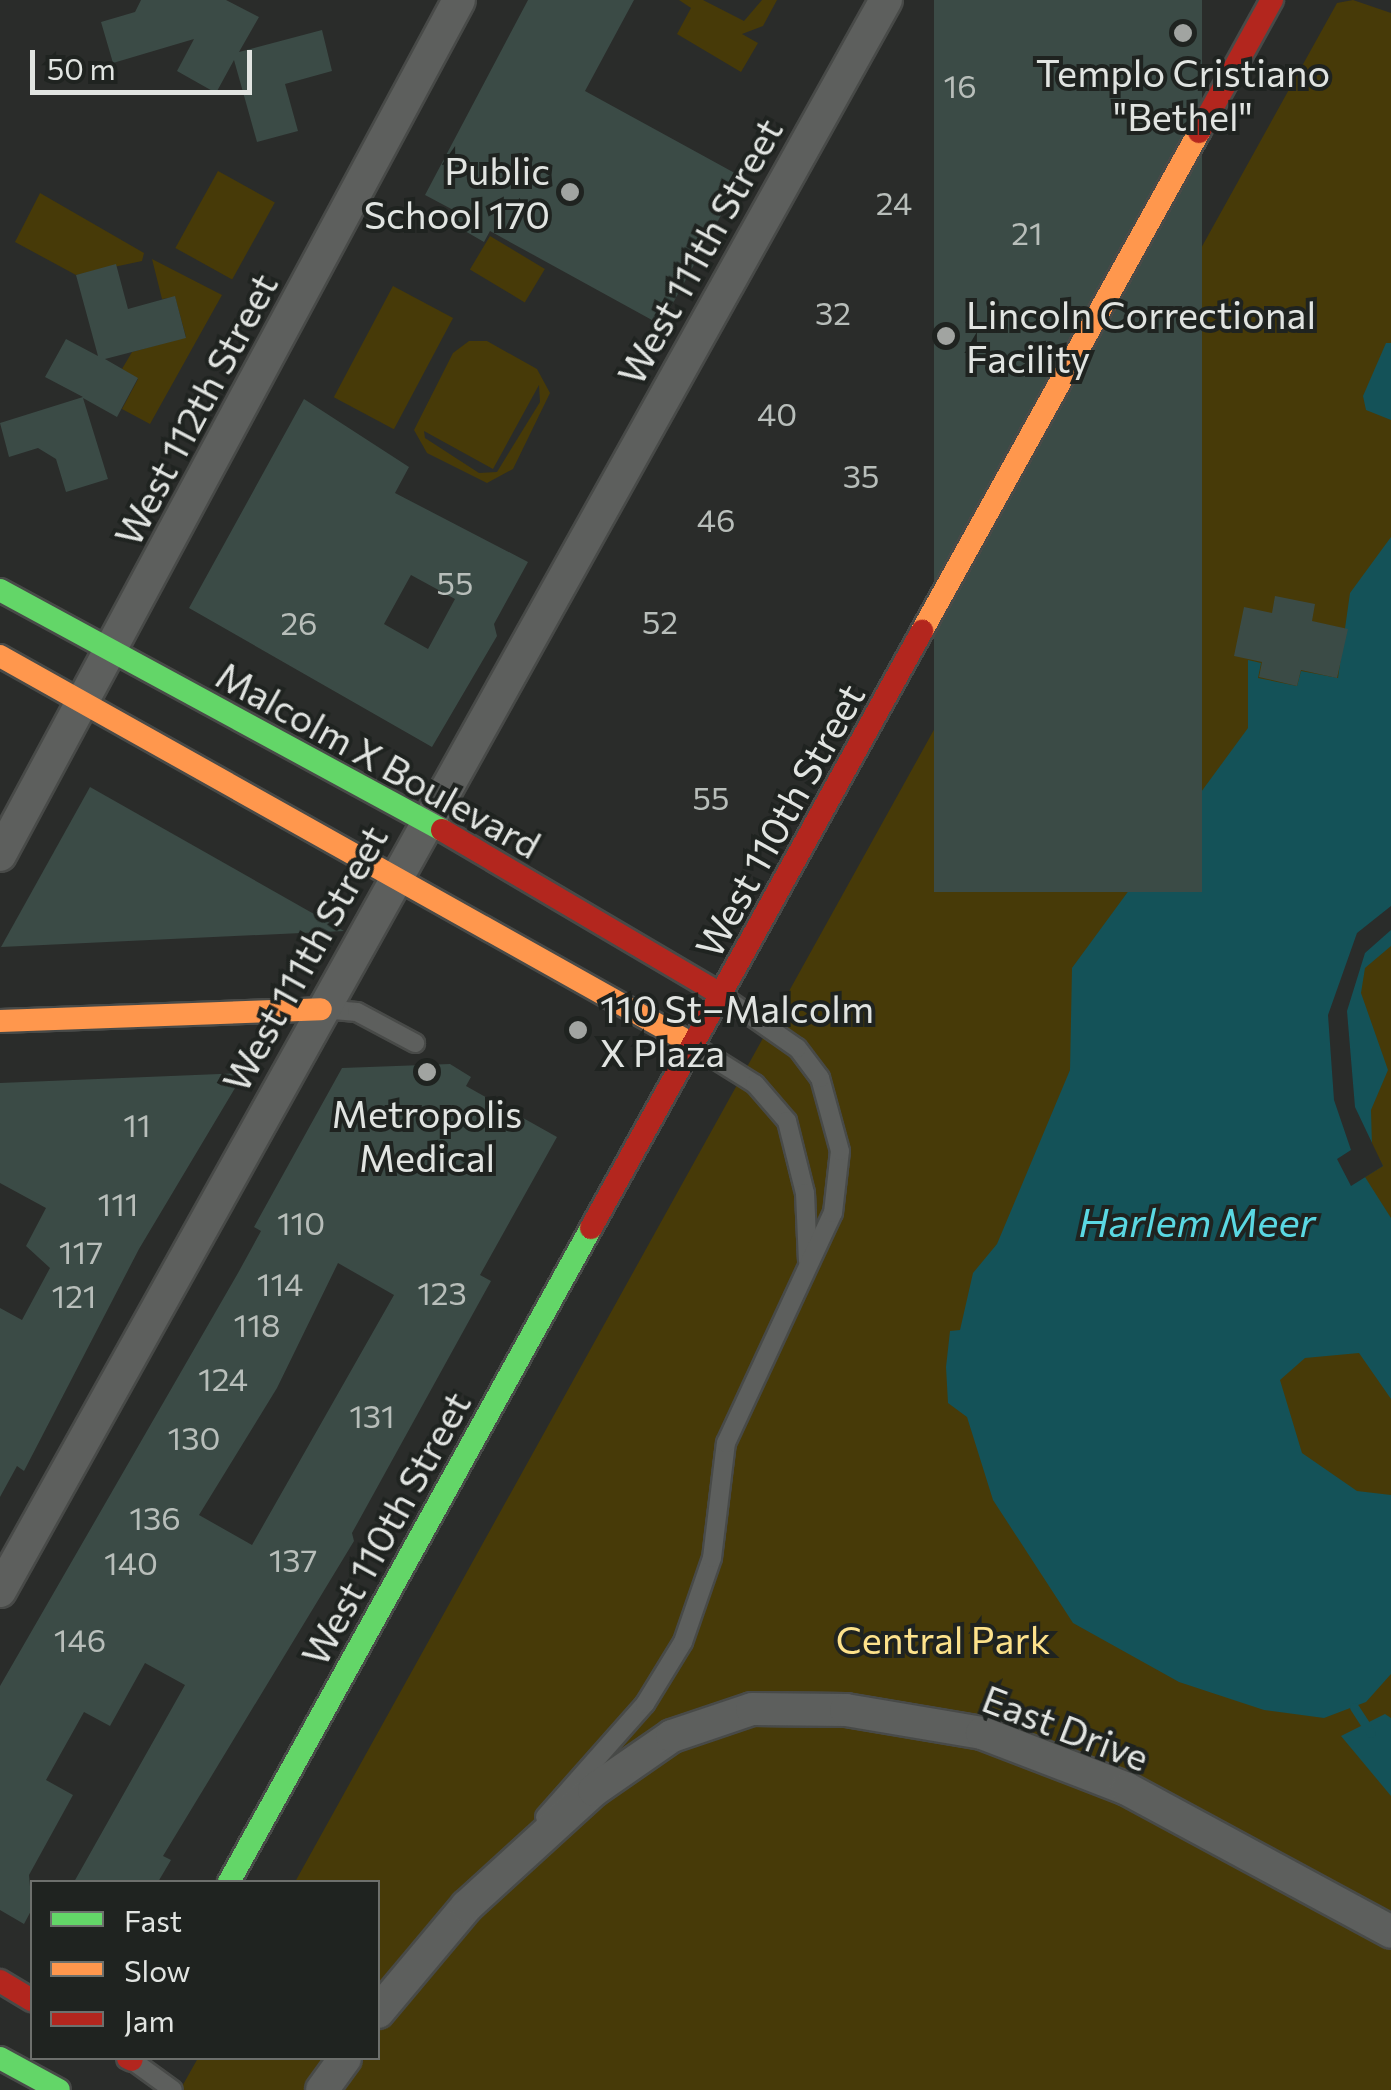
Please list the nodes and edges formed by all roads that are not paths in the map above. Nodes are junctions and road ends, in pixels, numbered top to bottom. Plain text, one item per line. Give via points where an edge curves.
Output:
1 (459, 0) edge
2 (886, 0) edge
3 (1272, 0) edge
4 (0, 590) edge
5 (112, 651) junction
6 (0, 656) edge
7 (84, 702) junction
8 (426, 820) junction
9 (0, 855) edge
10 (394, 877) junction
11 (722, 995) junction
12 (321, 1010) junction
13 (0, 1021) edge
14 (415, 1043) dead end
15 (694, 1045) junction
16 (808, 1264) junction
17 (0, 1591) edge
18 (518, 1860) junction
19 (230, 1880) edge
20 (1391, 1932) edge
21 (0, 1982) edge
22 (30, 1999) edge
23 (380, 2010) edge
24 (0, 2058) edge
25 (130, 2060) edge
26 (134, 2060) edge
27 (59, 2090) edge
28 (115, 2090) edge
29 (173, 2090) edge

1 - 5 street, West 112th Street
2 - 8 street, West 111th Street
3 - 11 main road, West 110th Street
4 - 5 main road, Malcolm X Boulevard
5 - 7 street, West 112th Street
5 - 8 main road, Malcolm X Boulevard
6 - 7 main road
7 - 9 street, West 112th Street
7 - 10 main road
8 - 10 street, West 111th Street
8 - 11 main road, Malcolm X Boulevard
10 - 12 street, West 111th Street
10 - 15 main road
11 - 15 main road, West 110th Street
11 - 16 lane via 798,1048 830,1102 838,1183
12 - 13 main road
12 - 14 lane via 357,1012
12 - 17 street, West 111th Street
15 - 16 lane via 755,1084 787,1121 805,1194
15 - 19 main road, West 110th Street
16 - 18 lane via 737,1416 720,1474 718,1529 672,1664
18 - 20 street, East Drive via 623,1768 694,1726 752,1709 846,1710 982,1734 1081,1770 1231,1840
18 - 23 street, East Drive
21 - 22 main road
24 - 27 main road
25 - 28 main road
26 - 29 lane

